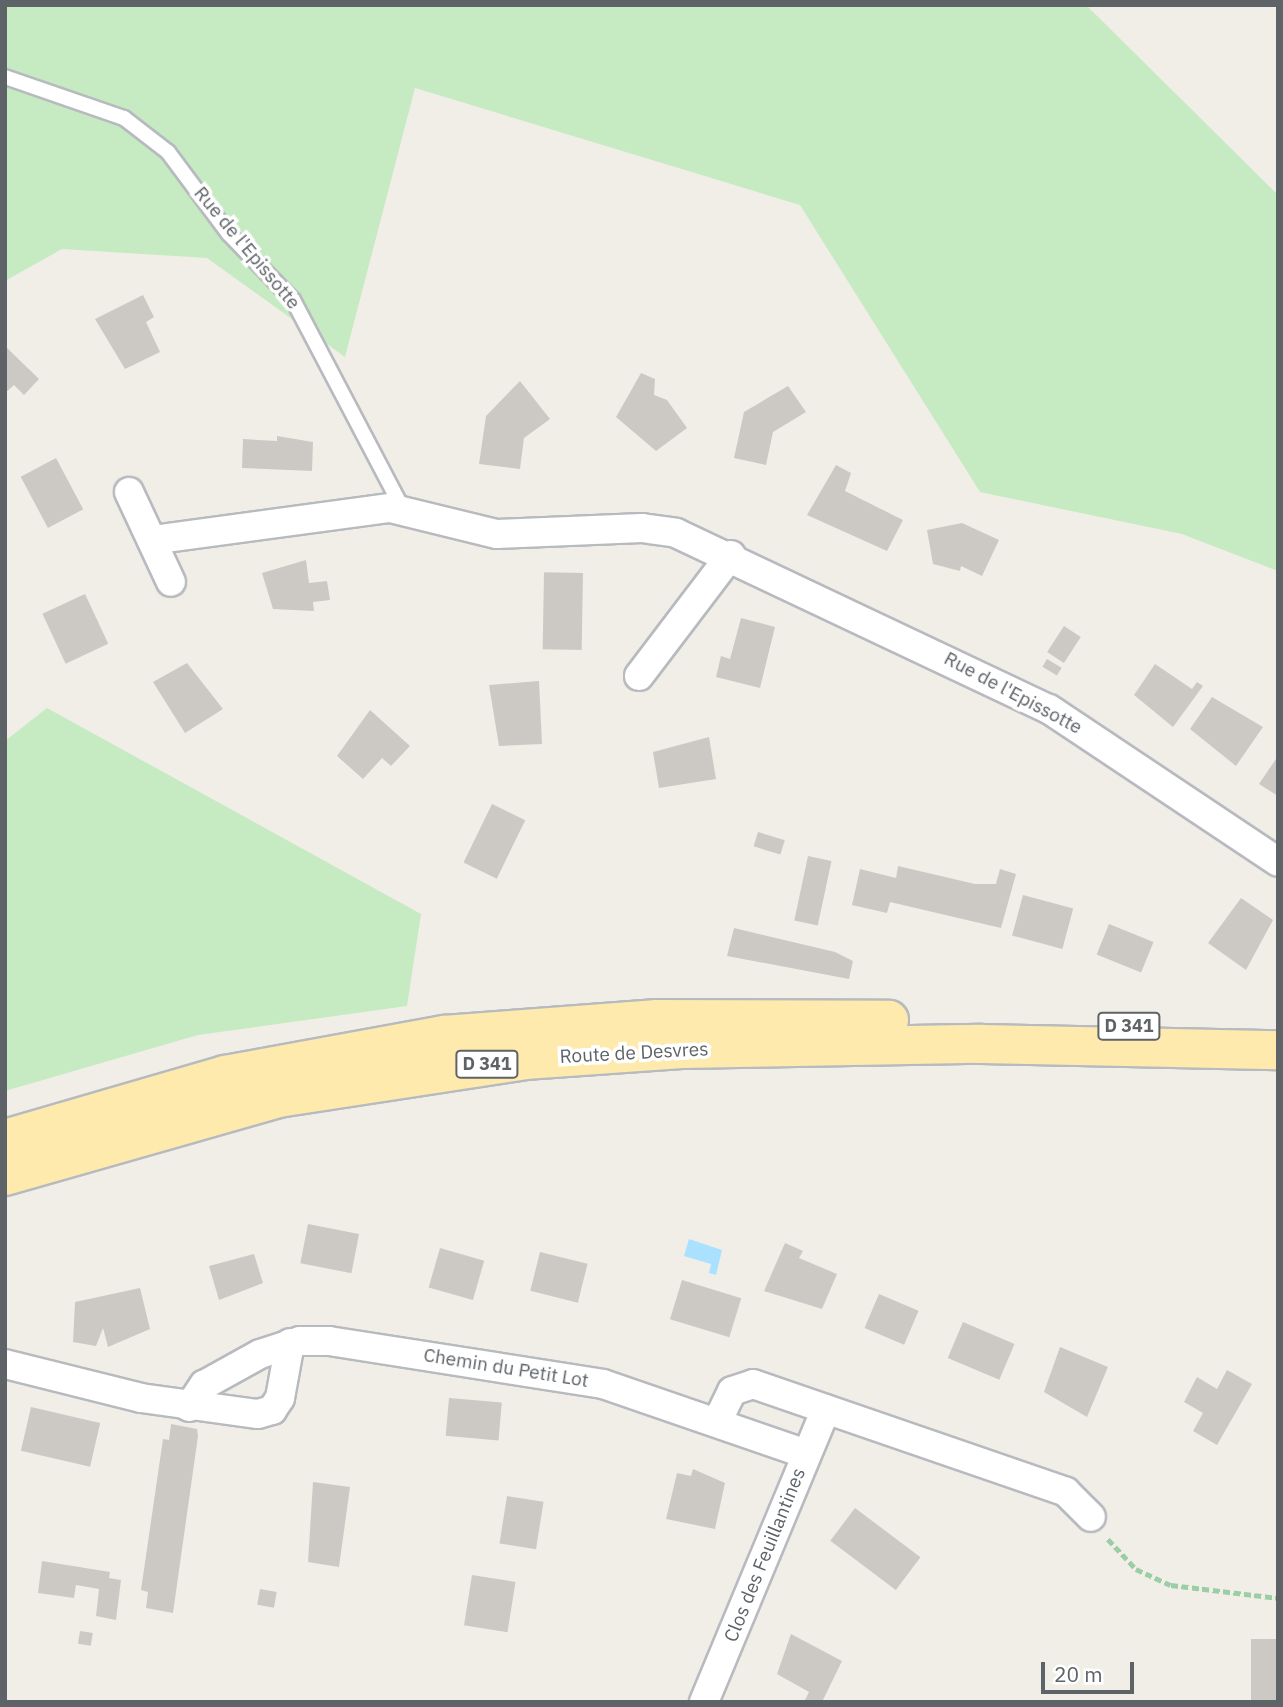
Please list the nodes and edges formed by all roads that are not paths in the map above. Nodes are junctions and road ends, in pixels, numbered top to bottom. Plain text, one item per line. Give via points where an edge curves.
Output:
1 (5, 77) edge
2 (129, 492) dead end
3 (403, 510) junction
4 (152, 540) junction
5 (730, 555) junction
6 (172, 582) dead end
7 (639, 676) dead end
8 (1278, 862) edge
9 (1278, 1026) edge
10 (1278, 1050) edge
11 (375, 1063) junction
12 (5, 1139) edge
13 (5, 1176) edge
14 (290, 1343) junction
15 (5, 1364) edge
16 (189, 1407) junction
17 (826, 1409) junction
18 (717, 1422) junction
19 (806, 1454) junction
20 (1091, 1517) road end
21 (704, 1702) edge

1 - 3 lane, Rue de l'Epissotte via 124,118 168,152 229,234 293,300
2 - 4 street
3 - 4 street, Rue de l'Epissotte
3 - 5 street, Rue de l'Epissotte via 507,534 659,530
4 - 6 street
5 - 7 street
5 - 8 street, Rue de l'Epissotte via 1048,709
9 - 11 main road, Route de Desvres / D 341 via 657,1019 505,1027
10 - 11 main road, Route de Desvres / D 341 via 993,1044 682,1049 525,1060
11 - 12 main road, Route de Desvres / D 341 via 193,1082
11 - 13 main road, Route de Desvres / D 341
14 - 16 street, Chemin du Petit Lot via 212,1380
14 - 16 street via 272,1410 248,1415
14 - 18 street, Chemin du Petit Lot via 329,1341 592,1381
15 - 16 street
17 - 18 street via 744,1383 732,1391
17 - 19 street, Clos des Feuillantines
17 - 20 street via 1066,1492
18 - 19 street, Chemin du Petit Lot
19 - 21 street, Clos des Feuillantines

